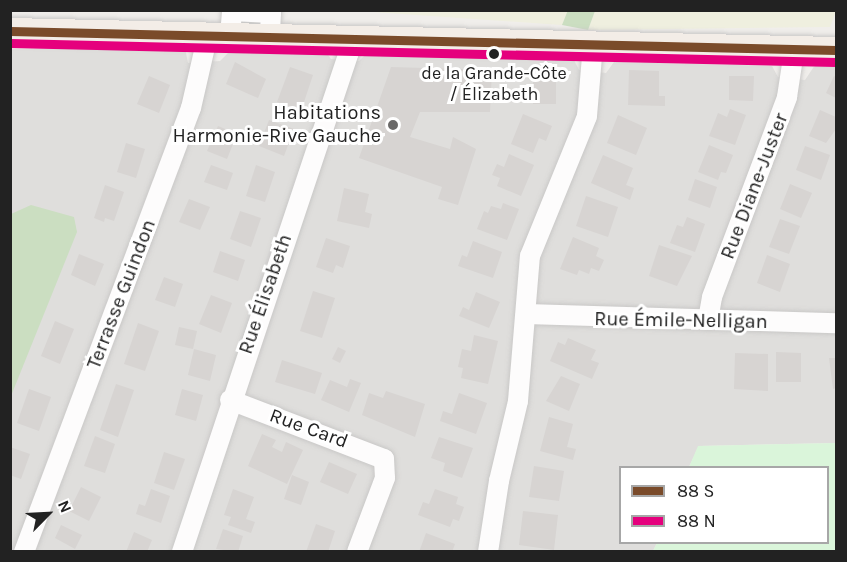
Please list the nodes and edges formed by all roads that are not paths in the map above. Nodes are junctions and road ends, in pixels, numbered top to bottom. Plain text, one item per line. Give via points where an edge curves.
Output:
1 (271, 19) edge
2 (225, 23) edge
3 (10, 31) edge
4 (350, 37) junction
5 (593, 44) junction
6 (794, 51) junction
7 (837, 51) edge
8 (526, 314) junction
9 (708, 320) junction
10 (837, 323) edge
11 (230, 400) junction
12 (24, 552) edge
13 (182, 552) edge
14 (357, 552) edge
15 (488, 552) edge

1 - 2 main road
1 - 4 main road
2 - 3 main road
2 - 12 street, Terrasse Guindon
4 - 5 main road
4 - 11 street, Rue Élisabeth via 349,52
5 - 6 main road
5 - 8 street via 589,107 530,256
6 - 7 main road
6 - 9 street, Rue Diane-Juster via 787,97 712,297
8 - 9 street, Rue Émile-Nelligan
8 - 15 street via 518,401 500,475
9 - 10 street, Rue Émile-Nelligan
11 - 13 street, Rue Élisabeth
11 - 14 street, Rue Card via 369,450 385,461 385,478

